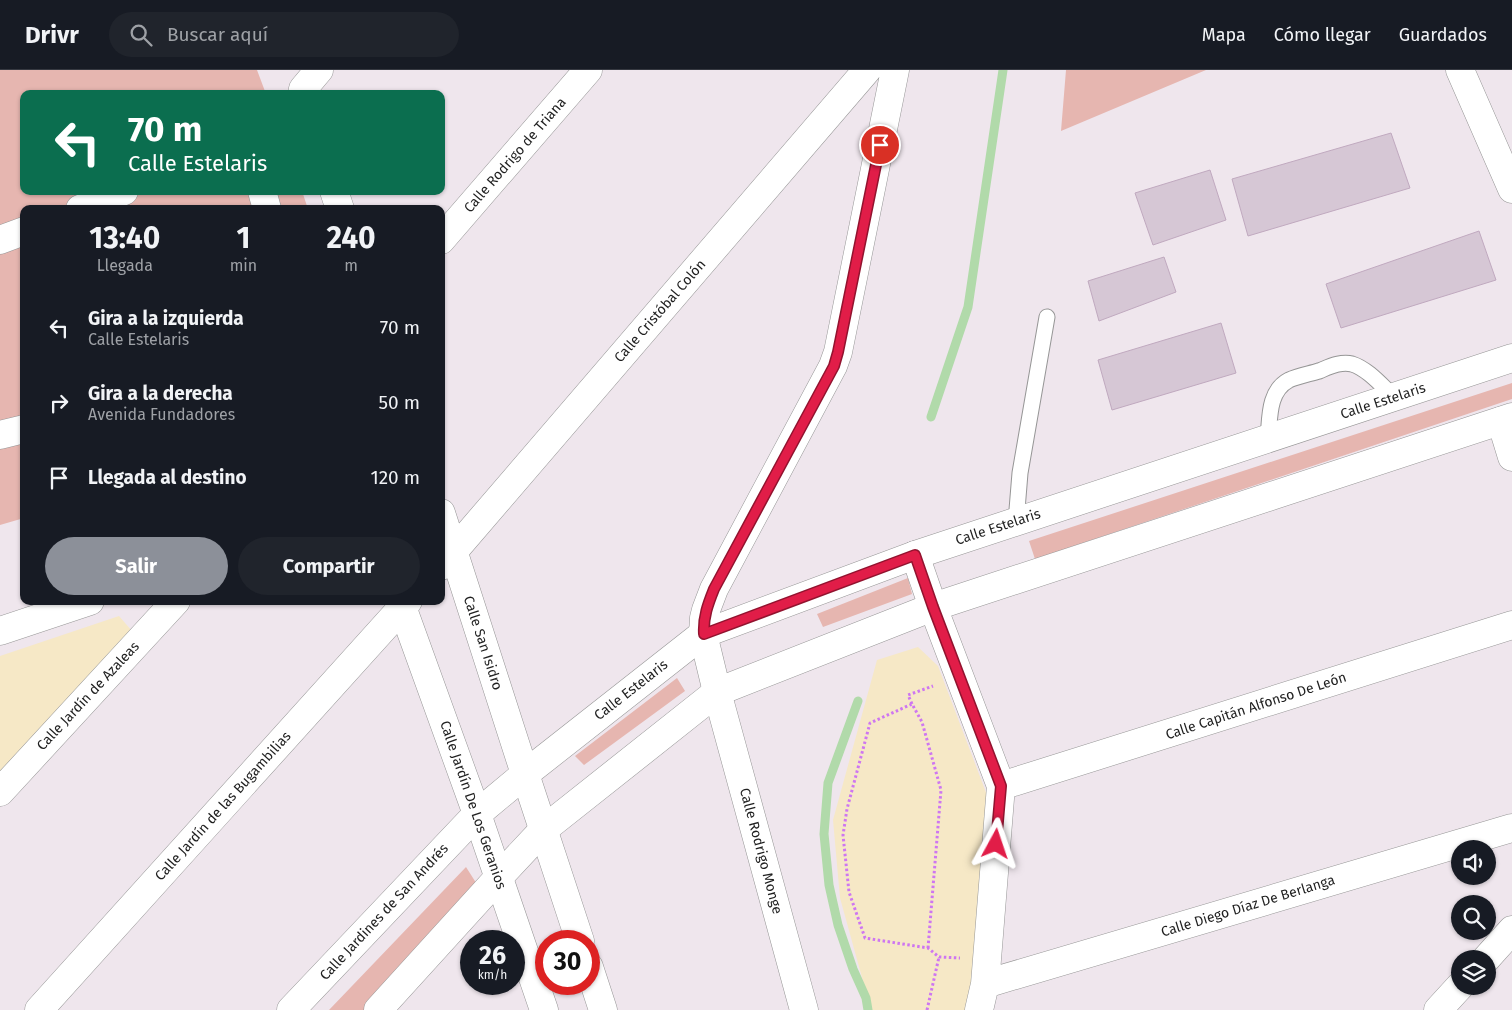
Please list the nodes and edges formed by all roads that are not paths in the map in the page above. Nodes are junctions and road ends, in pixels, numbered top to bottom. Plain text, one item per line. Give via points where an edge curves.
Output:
1 (319, 70) edge
2 (588, 70) edge
3 (867, 70) edge
4 (895, 70) edge
5 (1460, 70) edge
6 (303, 90) edge
7 (1504, 152) edge
8 (1512, 189) edge
9 (114, 195) edge
10 (90, 205) edge
11 (20, 232) edge
12 (445, 235) edge
13 (0, 240) edge
14 (1047, 317) dead end
15 (1512, 358) edge
16 (1394, 397) junction
17 (1506, 419) edge
18 (20, 430) edge
19 (0, 436) edge
20 (1268, 438) junction
21 (1512, 457) edge
22 (1016, 522) junction
23 (445, 539) edge
24 (915, 555) junction
25 (448, 559) edge
26 (78, 605) edge
27 (172, 605) edge
28 (402, 605) edge
29 (405, 605) edge
30 (933, 607) junction
31 (1512, 625) edge
32 (0, 631) edge
33 (704, 634) junction
34 (717, 692) junction
35 (525, 774) junction
36 (1001, 786) junction
37 (0, 792) edge
38 (476, 814) junction
39 (1512, 828) edge
40 (543, 830) junction
41 (498, 878) junction
42 (576, 930) edge
43 (1512, 930) edge
44 (1494, 950) edge
45 (598, 995) edge
46 (1452, 995) edge
47 (982, 997) edge
48 (38, 1010) edge
49 (291, 1010) edge
50 (378, 1010) edge
51 (544, 1010) edge
52 (603, 1010) edge
53 (804, 1010) edge
54 (1438, 1010) edge

1 - 6 street
2 - 12 street, Calle Rodrigo de Triana
3 - 25 street, Calle Cristóbal Colón
4 - 33 street, Calle Rodrigo Monge via 834,366 714,589 706,610
5 - 7 street
7 - 8 street
9 - 10 street
11 - 13 street
14 - 22 lane via 1020,473
15 - 16 street, Calle Estelaris
16 - 20 street, Calle Estelaris
16 - 20 lane via 1366,371 1353,364 1342,363 1288,381 1275,394 1271,402
17 - 21 street
17 - 30 street
18 - 19 street
20 - 22 street, Calle Estelaris
22 - 24 street, Calle Estelaris
23 - 25 street, Calle San Isidro
24 - 30 street
24 - 33 street, Calle Estelaris
25 - 35 street, Calle San Isidro
26 - 32 street
27 - 37 street, Calle Jardín de Azaleas
28 - 48 street, Calle Jardín de las Bugambilias
29 - 38 street, Calle Jardín De Los Geranios
30 - 34 street
30 - 36 street
31 - 36 street, Calle Capitán Alfonso De León
33 - 34 street, Calle Rodrigo Monge
33 - 35 street, Calle Estelaris
34 - 40 street
34 - 53 street, Calle Rodrigo Monge
35 - 38 street, Calle Estelaris
35 - 40 street
36 - 47 street
38 - 41 street, Calle Jardín De Los Geranios
38 - 49 street, Calle Jardines de San Andrés
39 - 47 street, Calle Diego Díaz De Berlanga
40 - 41 street
40 - 42 street
41 - 50 street
41 - 51 street, Calle Jardín De Los Geranios
43 - 44 street
45 - 52 street
46 - 54 street

